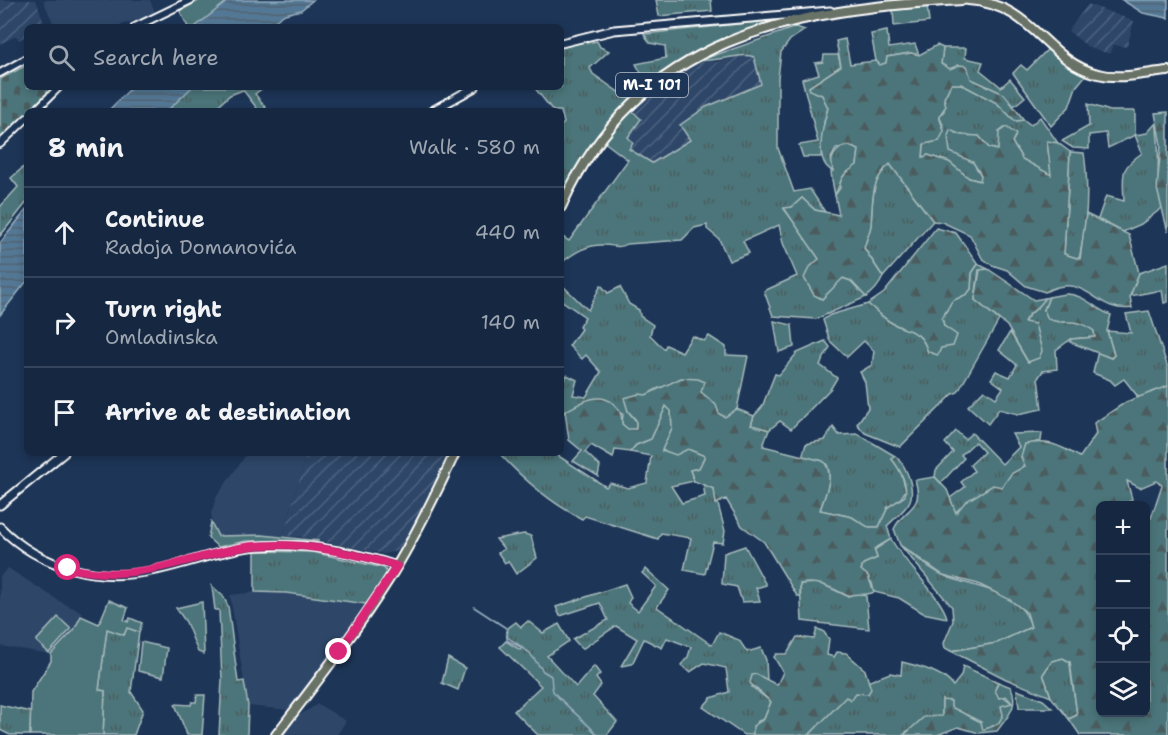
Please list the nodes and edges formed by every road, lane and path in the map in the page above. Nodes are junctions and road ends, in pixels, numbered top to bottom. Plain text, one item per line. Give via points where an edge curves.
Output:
1 (191, 0) edge
2 (966, 0) edge
3 (841, 11) junction
4 (141, 24) edge
5 (564, 42) edge
6 (24, 60) edge
7 (1168, 71) edge
8 (0, 73) edge
9 (56, 90) edge
10 (470, 90) edge
11 (38, 108) edge
12 (437, 108) edge
13 (24, 121) edge
14 (0, 144) edge
15 (564, 201) edge
16 (59, 456) edge
17 (453, 456) edge
18 (0, 505) edge
19 (0, 526) edge
20 (397, 566) junction
21 (276, 735) edge

1 - 4 street
2 - 3 main road, M-I 101
2 - 7 main road, M-I 101 via 1010,11 1068,60 1087,70 1113,77
3 - 5 main road via 614,30
3 - 15 main road, M-I 101 via 730,40 662,76 601,136
6 - 8 street
9 - 11 street
10 - 12 main road
13 - 14 street
16 - 18 main road
17 - 20 main road
19 - 20 main road via 40,558 91,573 135,574 269,545 308,547
20 - 21 main road

